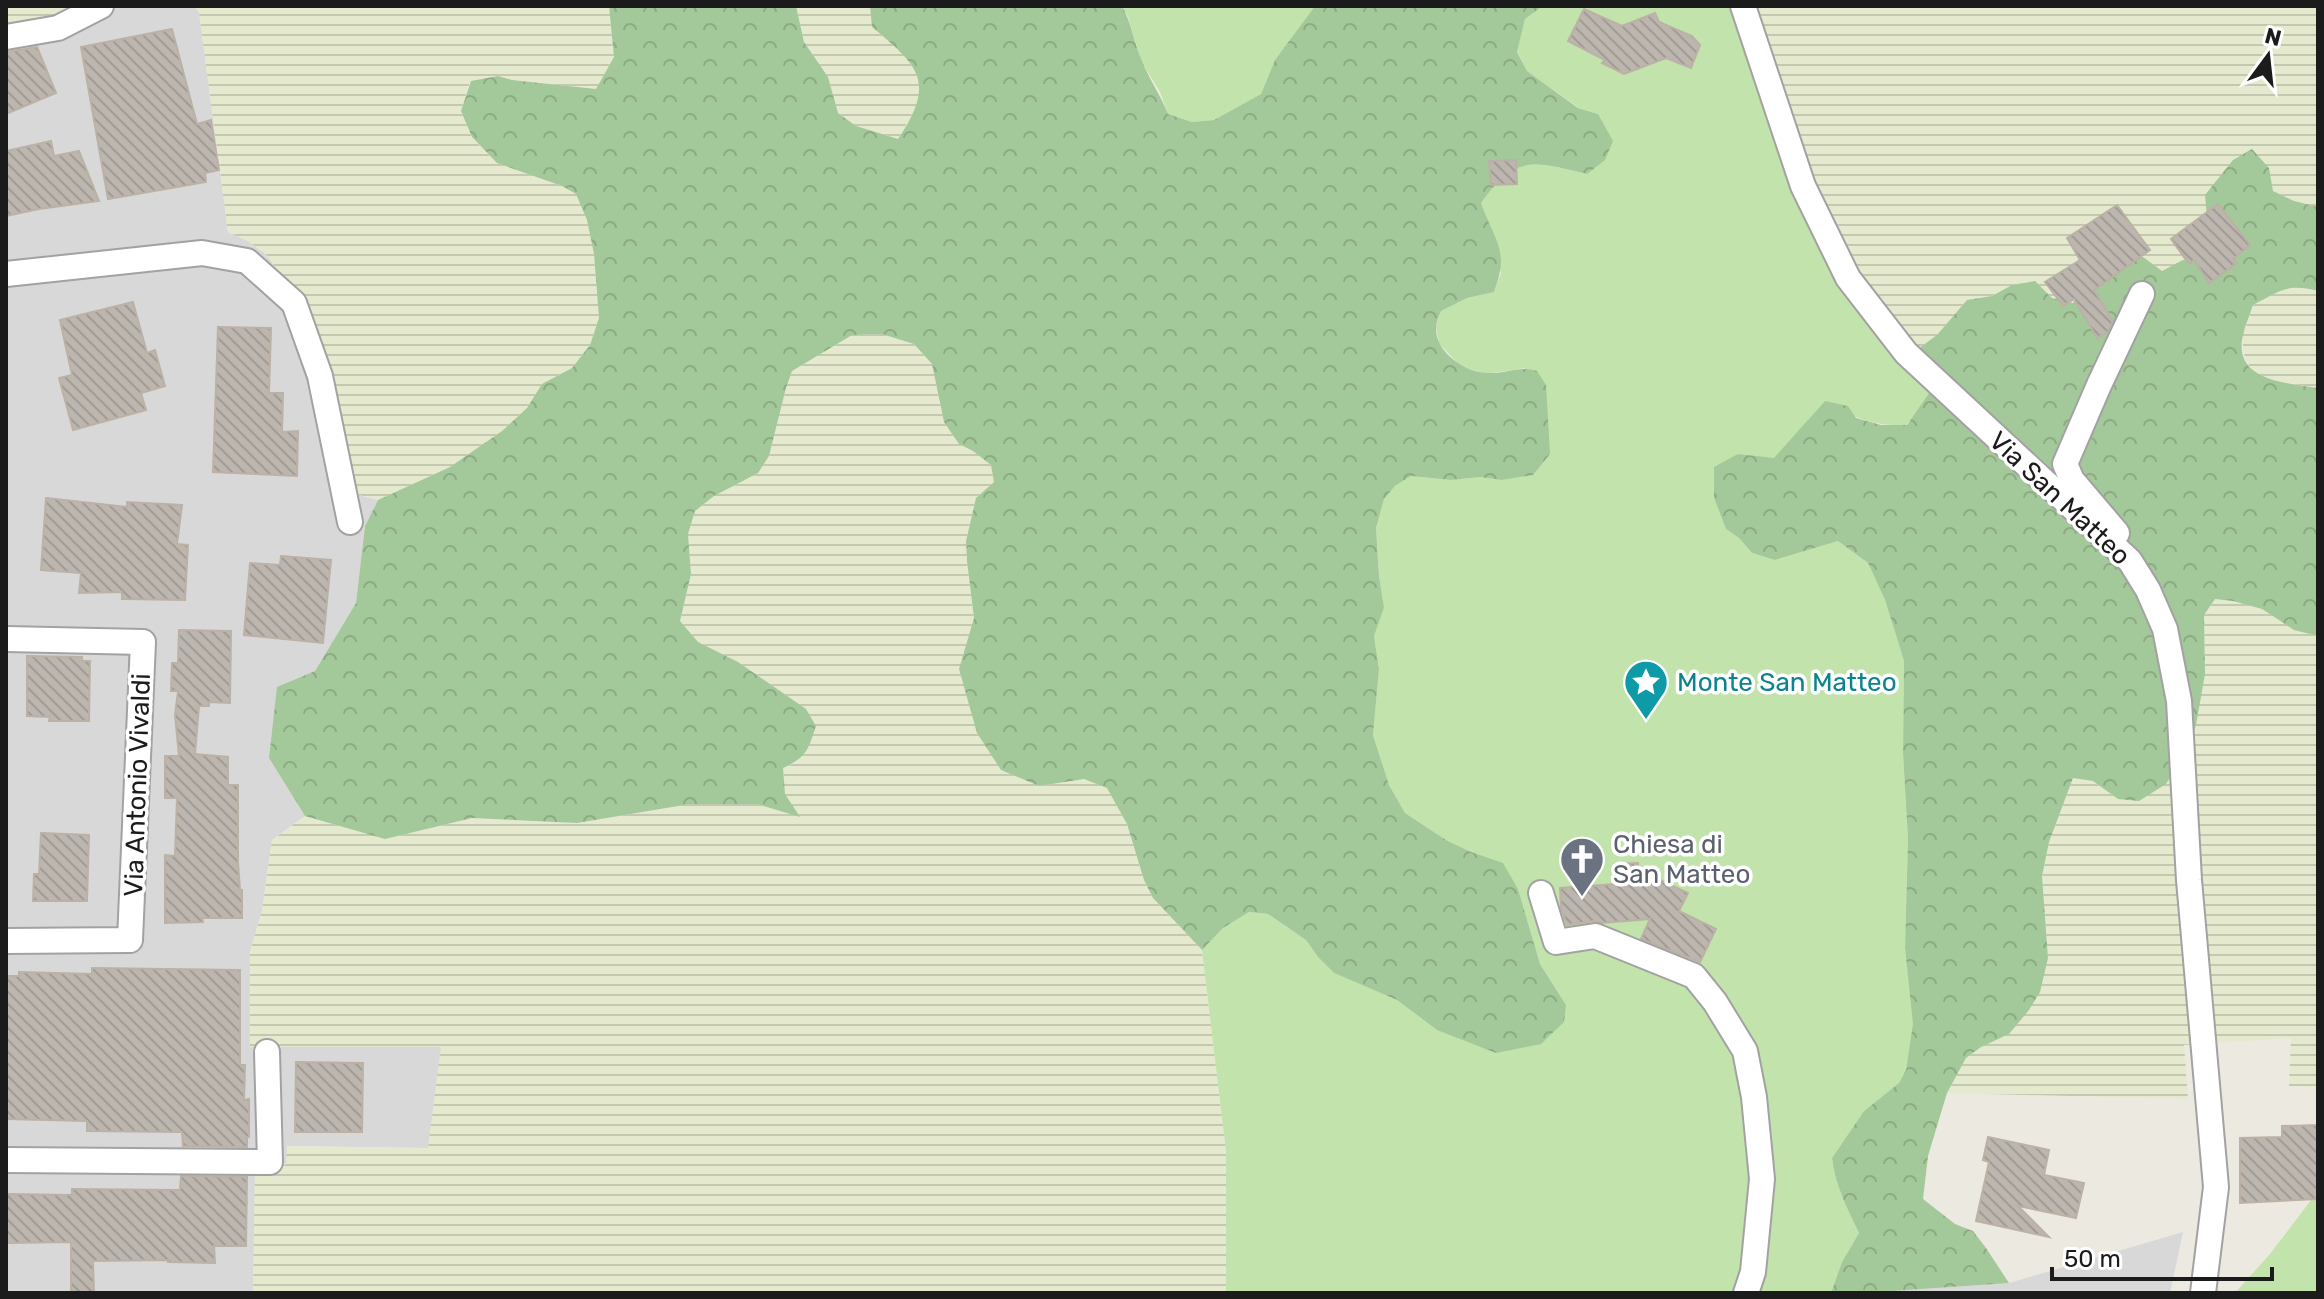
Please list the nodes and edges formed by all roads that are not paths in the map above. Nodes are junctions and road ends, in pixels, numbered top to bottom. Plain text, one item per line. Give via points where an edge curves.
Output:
1 (101, 6) edge
2 (1743, 6) edge
3 (6, 37) edge
4 (6, 274) edge
5 (2142, 294) dead end
6 (350, 522) dead end
7 (2130, 561) junction
8 (6, 639) edge
9 (1541, 893) dead end
10 (6, 941) edge
11 (267, 1052) dead end
12 (6, 1160) edge
13 (1746, 1293) edge
14 (2203, 1293) edge

1 - 3 street via 58,28
2 - 7 street, Via San Matteo via 1803,186 1848,278 1906,353
4 - 6 street via 202,253 247,261 294,303 320,376
5 - 7 street via 2065,464 2072,480 2116,529
7 - 14 street, Via San Matteo via 2165,629 2179,701 2216,1187
8 - 10 street, Via Antonio Vivaldi via 143,642 130,940
9 - 13 street via 1556,942 1595,936 1694,976 1745,1051 1762,1179 1753,1272
11 - 12 street via 270,1162

